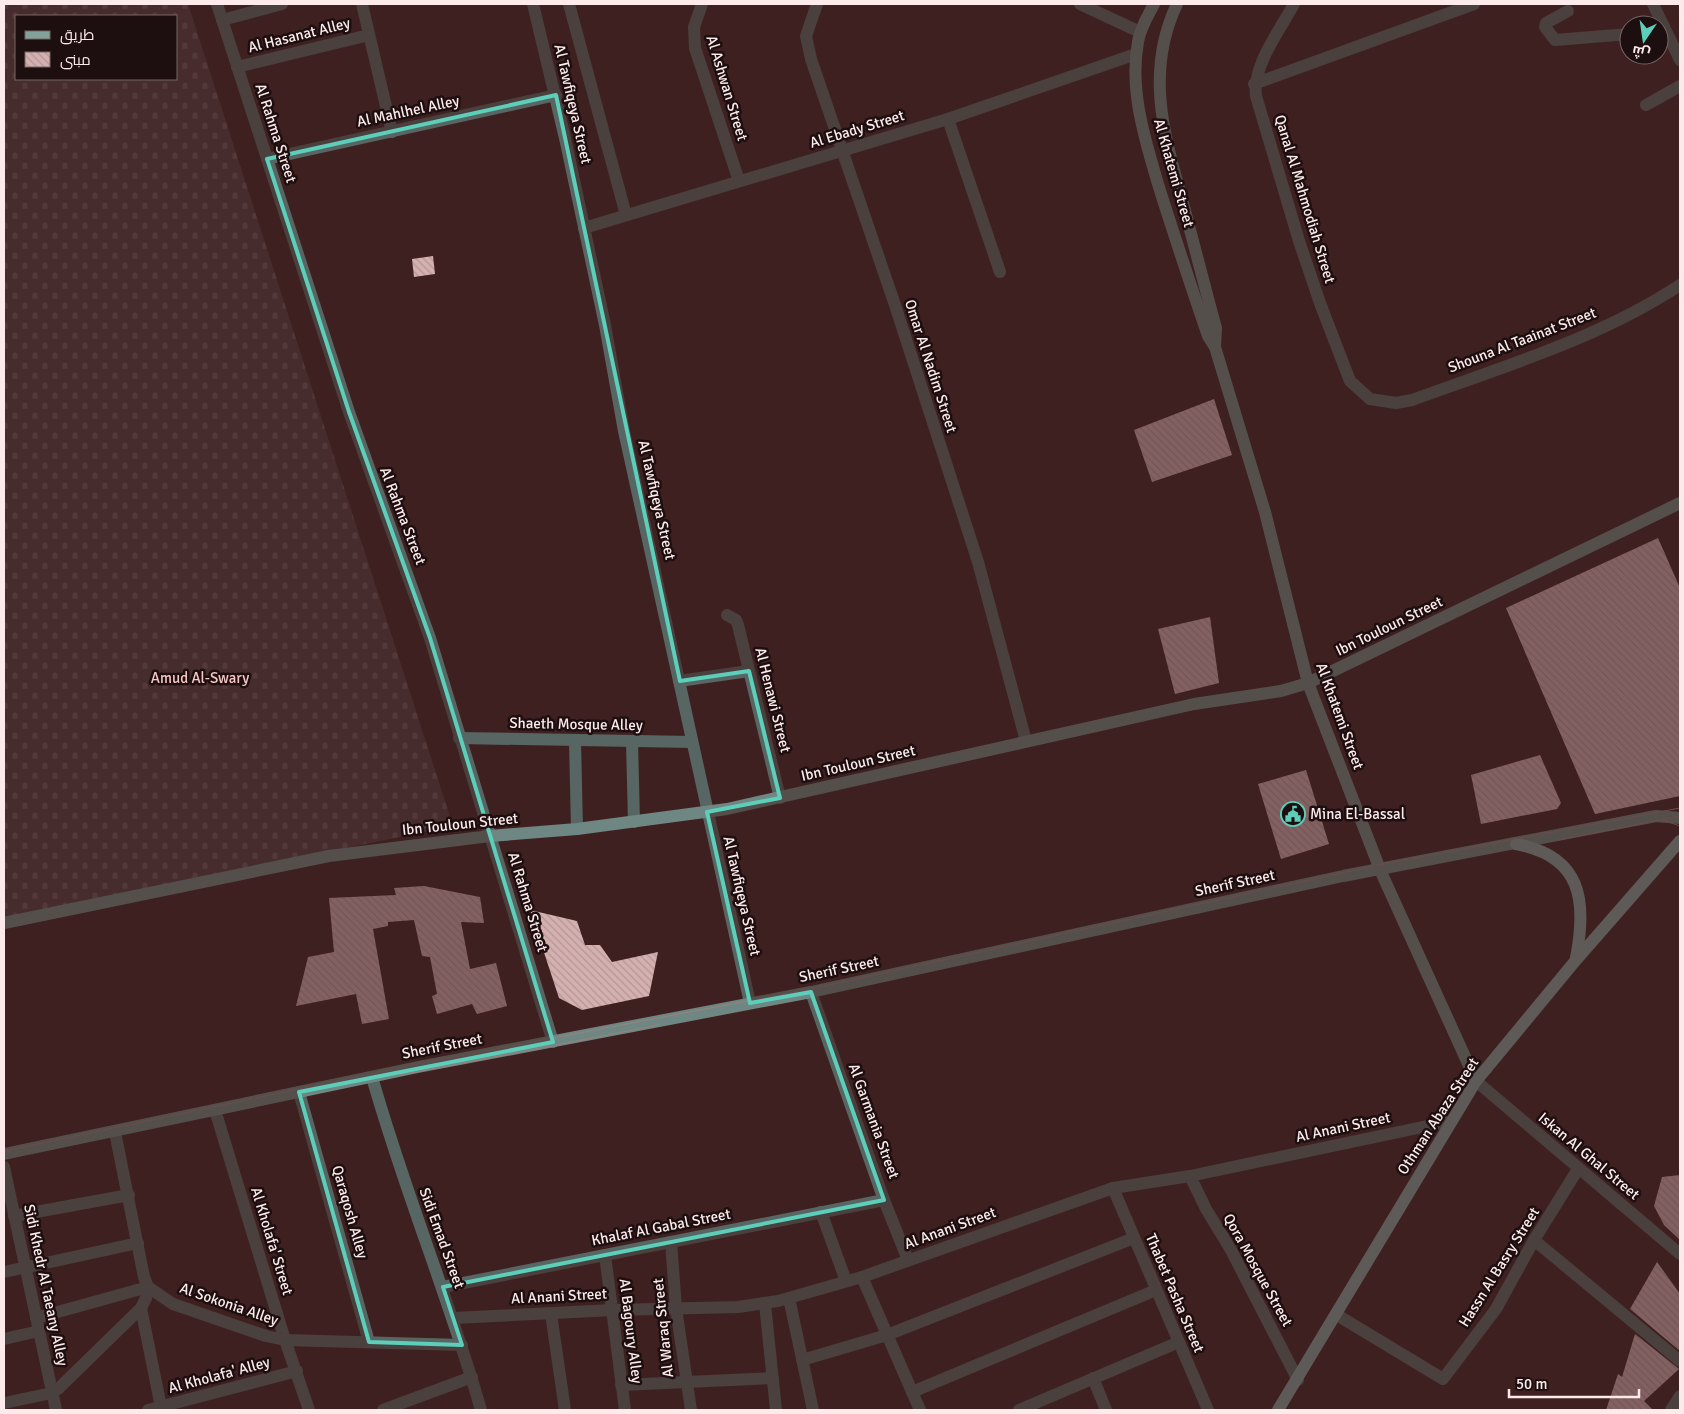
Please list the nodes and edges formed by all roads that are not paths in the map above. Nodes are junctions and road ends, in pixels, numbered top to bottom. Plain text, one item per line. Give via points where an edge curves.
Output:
1 (216, 4) edge
2 (282, 4) edge
3 (362, 4) edge
4 (533, 4) edge
5 (568, 4) edge
6 (702, 4) edge
7 (817, 4) edge
8 (1080, 4) edge
9 (1154, 4) edge
10 (1177, 4) edge
11 (1294, 4) edge
12 (1474, 4) edge
13 (1568, 10) dead end
14 (222, 20) junction
15 (1140, 32) junction
16 (369, 35) junction
17 (1619, 35) edge
18 (1669, 40) edge
19 (1136, 54) junction
20 (1680, 60) edge
21 (237, 67) junction
22 (1254, 84) junction
23 (1680, 86) edge
24 (556, 95) junction
25 (1646, 105) dead end
26 (948, 119) junction
27 (392, 132) junction
28 (841, 150) junction
29 (267, 159) junction
30 (740, 181) junction
31 (626, 215) junction
32 (584, 228) junction
33 (1000, 272) dead end
34 (1680, 285) edge
35 (1215, 347) junction
36 (1370, 400) joint
37 (1680, 503) edge
38 (726, 615) dead end
39 (749, 671) junction
40 (680, 682) junction
41 (1308, 683) junction
42 (459, 738) junction
43 (575, 741) junction
44 (1026, 741) junction
45 (632, 742) junction
46 (692, 742) junction
47 (780, 798) junction
48 (707, 812) junction
49 (1680, 818) edge
50 (634, 822) junction
51 (578, 829) junction
52 (490, 836) junction
53 (1680, 841) edge
54 (1516, 844) junction
55 (1379, 868) junction
56 (4, 923) edge
57 (1576, 960) junction
58 (811, 992) junction
59 (750, 1003) junction
60 (553, 1042) junction
61 (372, 1077) junction
62 (1476, 1081) junction
63 (299, 1092) junction
64 (215, 1110) junction
65 (1451, 1121) junction
66 (115, 1132) junction
67 (4, 1154) edge
68 (4, 1167) edge
69 (1578, 1169) junction
70 (1190, 1176) junction
71 (1113, 1188) junction
72 (129, 1195) junction
73 (884, 1200) junction
74 (821, 1212) junction
75 (14, 1216) junction
76 (1134, 1238) junction
77 (1534, 1240) junction
78 (671, 1242) junction
79 (138, 1243) junction
80 (1680, 1254) edge
81 (605, 1255) junction
82 (908, 1260) junction
83 (26, 1267) junction
84 (4, 1272) edge
85 (862, 1277) junction
86 (846, 1281) junction
87 (148, 1287) junction
88 (443, 1287) junction
89 (1156, 1290) junction
90 (788, 1298) junction
91 (765, 1304) junction
92 (141, 1308) junction
93 (676, 1308) junction
94 (613, 1310) junction
95 (551, 1314) junction
96 (1337, 1315) junction
97 (36, 1318) junction
98 (453, 1318) junction
99 (39, 1331) junction
100 (887, 1335) junction
101 (4, 1338) edge
102 (285, 1340) junction
103 (369, 1342) junction
104 (1179, 1342) junction
105 (462, 1345) junction
106 (802, 1360) junction
107 (1680, 1361) edge
108 (297, 1371) junction
109 (472, 1377) junction
110 (773, 1378) junction
111 (1093, 1378) junction
112 (1298, 1380) junction
113 (685, 1382) junction
114 (621, 1385) junction
115 (52, 1392) junction
116 (912, 1392) junction
117 (1680, 1396) edge
118 (4, 1403) edge
119 (155, 1409) edge
120 (56, 1410) edge
121 (309, 1410) edge
122 (383, 1410) edge
123 (482, 1410) edge
124 (565, 1410) edge
125 (625, 1410) edge
126 (691, 1410) edge
127 (776, 1410) edge
128 (813, 1410) edge
129 (920, 1410) edge
130 (1019, 1410) edge
131 (1106, 1410) edge
132 (1208, 1410) edge
133 (1278, 1410) edge
134 (1671, 1410) edge

1 - 14 street, Al Rahma Street
2 - 14 street
3 - 16 street
4 - 24 street, Al Tawfiqeya Street
5 - 31 street
6 - 30 street, Al Ashwan Street via 694,27 695,48
7 - 28 street, Omar Al Nadim Street via 809,24 808,48
8 - 15 street
9 - 15 main road, Al Khatemi Street
10 - 35 main road, Al Khatemi Street via 1163,40 1159,103 1165,137 1216,328
11 - 22 street
12 - 22 street
13 - 17 street via 1546,23 1545,27 1555,40
14 - 21 street, Al Rahma Street
15 - 19 main road, Al Khatemi Street
16 - 21 street, Al Hasanat Alley
16 - 27 street
18 - 20 street
19 - 26 street, Al Ebady Street
19 - 35 main road, Al Khatemi Street via 1144,134 1205,327
21 - 29 street, Al Rahma Street
22 - 36 street, Qanal Al Mahmodiah Street via 1320,303 1350,381
23 - 25 street
24 - 27 street, Al Mahlhel Alley
24 - 32 street, Al Tawfiqeya Street
26 - 28 street, Al Ebady Street
26 - 33 street
27 - 29 street, Al Mahlhel Alley
28 - 30 street, Al Ebady Street
28 - 44 street, Omar Al Nadim Street via 978,562
29 - 42 street, Al Rahma Street via 368,470 430,638
30 - 31 street, Al Ebady Street
31 - 32 street, Al Ebady Street
32 - 40 street, Al Tawfiqeya Street via 624,431
34 - 36 street, Shouna Al Taainat Street via 1601,327 1481,375 1412,400 1396,403
35 - 41 main road, Al Khatemi Street via 1265,512
37 - 41 main road, Ibn Touloun Street
38 - 39 street, Al Henawi Street via 736,620
39 - 40 street
39 - 47 street, Al Henawi Street
40 - 46 street, Al Tawfiqeya Street
41 - 44 main road, Ibn Touloun Street
41 - 55 main road, Al Khatemi Street
42 - 43 street, Shaeth Mosque Alley
42 - 52 street, Al Rahma Street
43 - 45 street, Shaeth Mosque Alley
43 - 51 street
44 - 47 main road, Ibn Touloun Street
45 - 46 street, Shaeth Mosque Alley
45 - 50 street
46 - 48 street, Al Tawfiqeya Street
47 - 48 main road, Ibn Touloun Street
48 - 50 main road, Ibn Touloun Street
48 - 59 street, Al Tawfiqeya Street
49 - 54 main road, Sherif Street via 1656,816
50 - 51 main road, Ibn Touloun Street
51 - 52 main road, Ibn Touloun Street
52 - 56 main road, Ibn Touloun Street via 329,856
52 - 60 street, Al Rahma Street
53 - 57 main road, Othman Abaza Street
54 - 55 main road, Sherif Street
54 - 57 main road via 1544,851 1560,861 1572,876 1580,895 1581,914
55 - 58 main road, Sherif Street
55 - 62 main road, Al Khatemi Street
57 - 62 main road, Othman Abaza Street
58 - 59 main road, Sherif Street
58 - 73 street, Al Garmania Street
59 - 60 main road, Sherif Street
60 - 61 main road, Sherif Street
61 - 63 main road, Sherif Street
61 - 88 street, Sidi Emad Street via 416,1218
62 - 65 main road, Othman Abaza Street
62 - 69 street, Iskan Al Ghal Street
63 - 64 main road, Sherif Street
63 - 103 street, Qaraqosh Alley
64 - 66 main road, Sherif Street
64 - 102 street, Al Kholafa' Street
65 - 70 street, Al Anani Street
65 - 96 main road, Othman Abaza Street
66 - 67 main road, Sherif Street
66 - 72 street
68 - 75 street, Sidi Khedr Al Taeany Alley
69 - 77 street, Hassn Al Basry Street
69 - 80 street, Iskan Al Ghal Street
70 - 71 street, Al Anani Street
70 - 112 street, Qora Mosque Street
71 - 76 street, Thabet Pasha Street
71 - 82 street, Al Anani Street
72 - 75 street
72 - 79 street
73 - 74 street, Khalaf Al Gabal Street
73 - 82 street, Al Garmania Street
74 - 78 street, Khalaf Al Gabal Street
74 - 86 street
75 - 83 street, Sidi Khedr Al Taeany Alley
76 - 89 street, Thabet Pasha Street
76 - 100 street
77 - 96 street, Hassn Al Basry Street via 1496,1309 1443,1379
77 - 107 street
78 - 81 street, Khalaf Al Gabal Street
78 - 93 street, Al Waraq Street
79 - 83 street
79 - 87 street
81 - 88 street, Khalaf Al Gabal Street
81 - 94 street, Al Bagoury Alley
82 - 85 street, Al Anani Street
83 - 84 street
83 - 97 street, Sidi Khedr Al Taeany Alley
85 - 86 street, Al Anani Street
85 - 100 street
86 - 90 street, Al Anani Street
87 - 92 street
87 - 97 street
87 - 102 street, Al Sokonia Alley via 173,1304 248,1332
88 - 98 street, Sidi Emad Street
89 - 104 street, Thabet Pasha Street
89 - 116 street
90 - 91 street, Al Anani Street
90 - 106 street
91 - 93 street, Al Anani Street
91 - 110 street
92 - 115 street via 76,1373
92 - 119 street
93 - 94 street, Al Anani Street
93 - 113 street, Al Waraq Street
94 - 95 street, Al Anani Street
94 - 114 street, Al Bagoury Alley
95 - 98 street, Al Anani Street
95 - 124 street
96 - 112 main road, Othman Abaza Street
97 - 99 street, Sidi Khedr Al Taeany Alley
98 - 105 street, Sidi Emad Street
99 - 101 street
99 - 115 street, Sidi Khedr Al Taeany Alley
100 - 106 street
100 - 116 street
102 - 103 street, Al Sokonia Alley
102 - 108 street, Al Kholafa' Street
103 - 105 street, Al Sokonia Alley
104 - 111 street
104 - 132 street, Thabet Pasha Street
105 - 109 street, Sidi Emad Street
106 - 128 street
108 - 119 street, Al Kholafa' Alley
108 - 121 street, Al Kholafa' Street
109 - 122 street
109 - 123 street, Sidi Emad Street
110 - 113 street
110 - 127 street
111 - 130 street
111 - 131 street
112 - 133 main road, Othman Abaza Street
113 - 114 street
113 - 126 street, Al Waraq Street
114 - 125 street, Al Bagoury Alley
115 - 118 street
115 - 120 street, Sidi Khedr Al Taeany Alley
116 - 129 street
117 - 134 street

